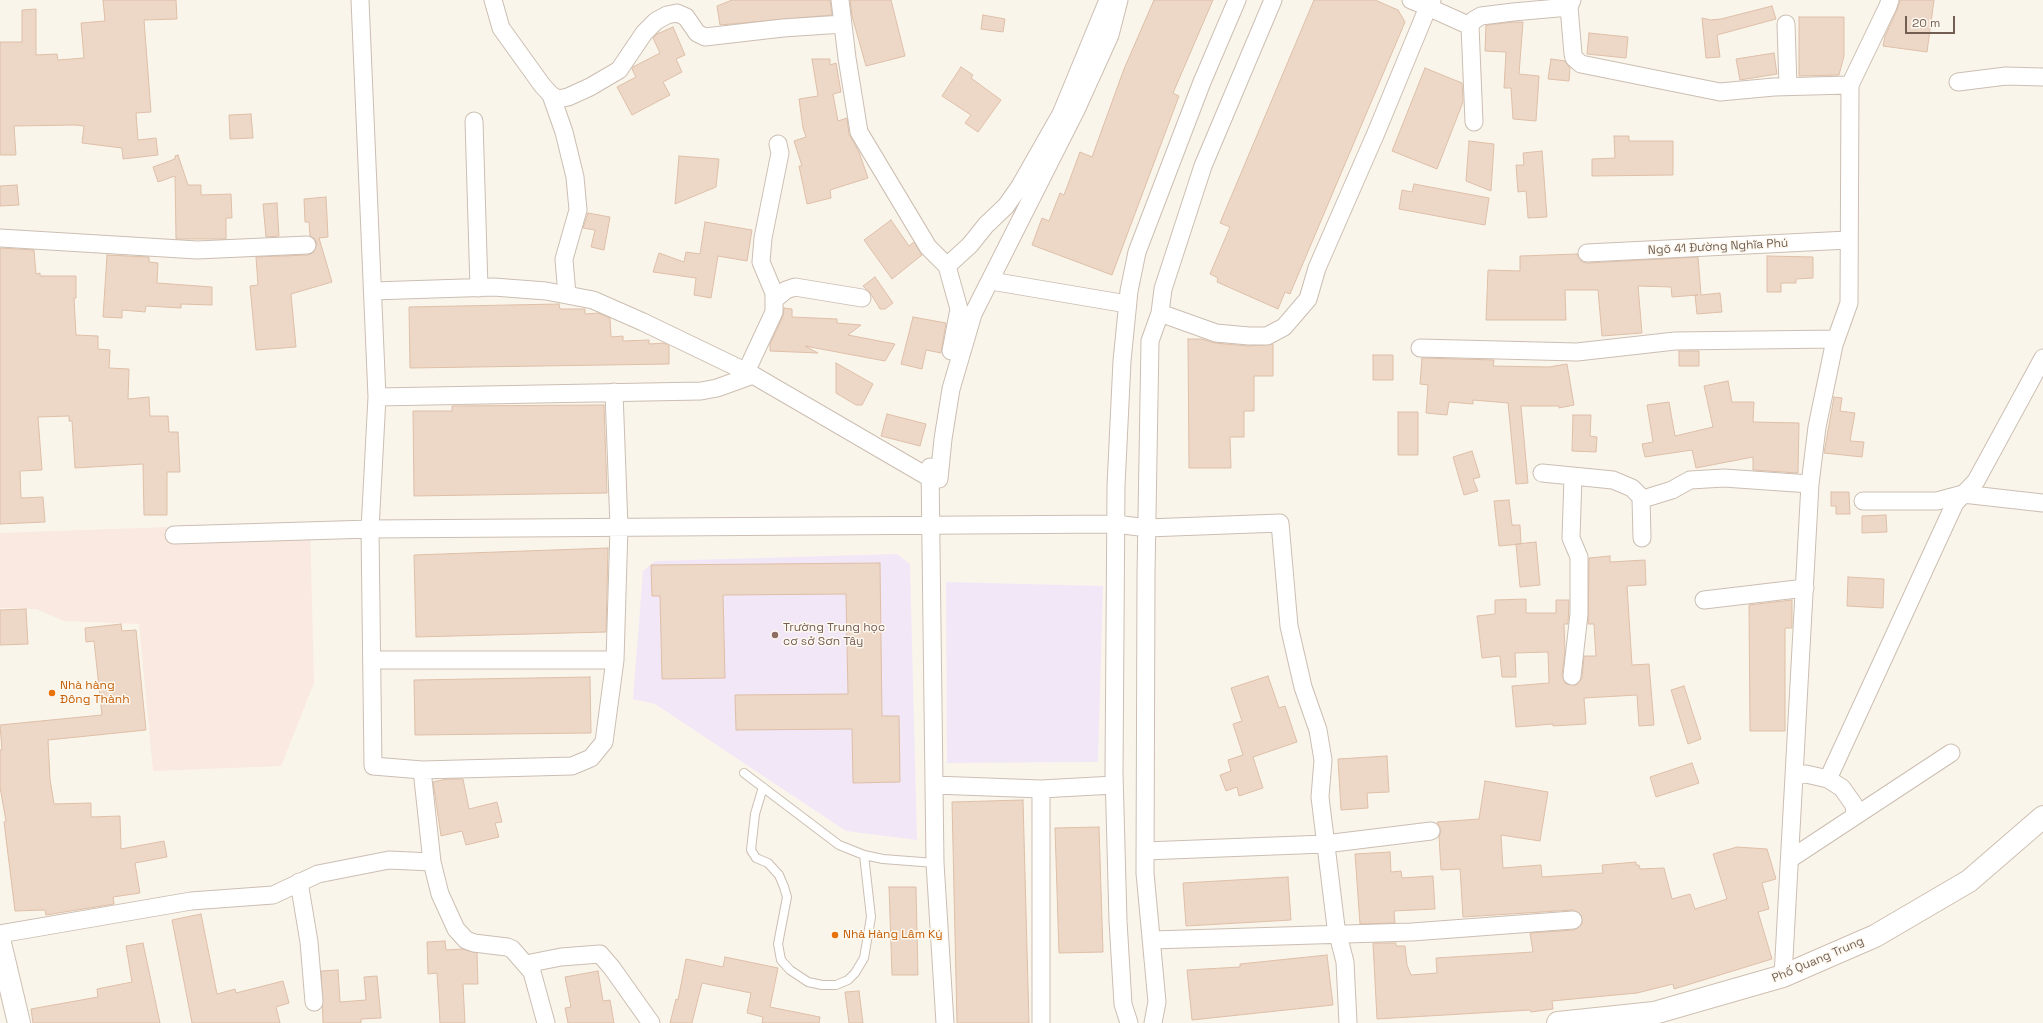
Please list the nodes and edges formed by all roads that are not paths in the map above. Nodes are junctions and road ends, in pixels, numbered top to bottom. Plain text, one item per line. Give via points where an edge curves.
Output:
1 (360, 0) edge
2 (492, 0) edge
3 (840, 0) edge
4 (1108, 0) edge
5 (1119, 0) edge
6 (1237, 0) edge
7 (1273, 0) edge
8 (1411, 0) edge
9 (1890, 0) edge
10 (1430, 4) edge
11 (1570, 4) edge
12 (843, 24) junction
13 (1786, 24) dead end
14 (1470, 26) junction
15 (2043, 77) edge
16 (1958, 82) dead end
17 (1850, 85) junction
18 (1788, 86) junction
19 (550, 95) junction
20 (474, 121) dead end
21 (1474, 122) dead end
22 (778, 144) dead end
23 (0, 238) edge
24 (1848, 240) junction
25 (307, 245) dead end
26 (1587, 253) dead end
27 (947, 266) junction
28 (991, 281) junction
29 (479, 288) junction
30 (372, 291) junction
31 (567, 295) junction
32 (862, 298) dead end
33 (774, 300) junction
34 (1127, 304) junction
35 (1160, 313) junction
36 (1836, 338) junction
37 (1420, 348) dead end
38 (2043, 358) edge
39 (749, 374) junction
40 (614, 392) junction
41 (377, 397) junction
42 (1542, 473) dead end
43 (1573, 477) junction
44 (930, 478) junction
45 (1810, 484) junction
46 (1964, 494) junction
47 (1641, 498) junction
48 (1863, 501) dead end
49 (2043, 503) edge
50 (1116, 524) junction
51 (931, 525) junction
52 (619, 527) junction
53 (1146, 528) junction
54 (370, 529) junction
55 (174, 535) dead end
56 (1642, 538) dead end
57 (1804, 588) junction
58 (1704, 600) dead end
59 (373, 660) junction
60 (614, 660) junction
61 (1572, 676) dead end
62 (1951, 753) dead end
63 (422, 770) junction
64 (744, 773) dead end
65 (1794, 776) junction
66 (1828, 779) junction
67 (934, 785) junction
68 (1114, 785) junction
69 (763, 787) junction
70 (1041, 789) junction
71 (1855, 816) junction
72 (2043, 817) edge
73 (1431, 831) dead end
74 (1325, 844) junction
75 (1145, 851) junction
76 (864, 855) junction
77 (1790, 859) junction
78 (432, 862) junction
79 (935, 863) junction
80 (299, 882) junction
81 (1573, 920) dead end
82 (1338, 933) junction
83 (0, 934) edge
84 (1152, 940) junction
85 (0, 943) edge
86 (526, 964) junction
87 (1783, 976) junction
88 (314, 1002) dead end
89 (19, 1023) edge
90 (546, 1023) edge
91 (651, 1023) edge
92 (945, 1023) edge
93 (1041, 1023) edge
94 (1129, 1023) edge
95 (1153, 1023) edge
96 (1348, 1023) edge
97 (1558, 1023) edge

1 - 30 street
2 - 19 street via 501,28
3 - 12 street
4 - 27 street via 1061,114 1020,186 1006,206
5 - 28 street via 1110,35 1100,59
6 - 34 street via 1202,82 1138,252
7 - 35 street via 1203,166 1163,289
8 - 10 street
9 - 17 street
10 - 14 street
10 - 35 street via 1317,268 1308,299 1293,317 1284,327 1267,336 1249,336 1216,333
11 - 14 street via 1481,16
11 - 18 street via 1573,54 1580,64 1720,92
12 - 19 street via 705,37 697,33 686,16 677,13 667,15 656,21 644,33 619,70 608,78 568,97 558,99
12 - 27 street via 859,132 928,247
13 - 18 street
14 - 21 street
15 - 16 street via 2006,76
17 - 18 street
17 - 24 street
19 - 31 street via 564,132 575,177 578,210 564,259
20 - 29 street
22 - 33 street via 780,153 763,238 761,262 774,293
23 - 25 street via 197,250
24 - 26 street, Ngõ 41 Đường Nghĩa Phú
24 - 36 street via 1849,303
27 - 44 street via 959,309 930,461
28 - 34 street
28 - 44 street via 973,314 951,389 939,479
29 - 30 street
29 - 31 street via 546,291
30 - 41 street
31 - 39 street via 593,300
32 - 33 street via 795,287 786,290
33 - 39 street via 774,312
34 - 50 street via 1122,361
35 - 53 street via 1150,341
36 - 37 street via 1675,341 1578,352
36 - 45 street via 1817,427
38 - 46 street via 1976,481
39 - 40 street via 717,388 701,391
39 - 44 street
40 - 41 street
40 - 52 street
41 - 54 street
42 - 43 street
43 - 47 street via 1612,480 1626,484
43 - 61 street via 1571,538 1580,557 1579,614
44 - 51 street
45 - 47 street via 1724,478 1690,480 1653,497
45 - 57 street
46 - 48 street via 1937,501
46 - 49 street
46 - 66 street via 1955,503
47 - 56 street
50 - 51 street
50 - 53 street
50 - 68 street
51 - 52 street
51 - 67 street
52 - 54 street
52 - 60 street
53 - 74 street via 1280,523 1290,632 1303,688 1318,730 1323,760 1320,797
53 - 75 street
54 - 55 street
54 - 59 street
57 - 58 street
57 - 65 street
59 - 60 street
59 - 63 street via 372,766
60 - 63 street via 604,742 591,758 572,766
62 - 71 street
63 - 78 street
64 - 69 lane
65 - 66 street via 1806,774
65 - 77 street
66 - 71 street via 1842,788 1854,805
67 - 70 street
67 - 79 street
68 - 70 street
68 - 94 street via 1123,1004
69 - 76 lane via 839,845
69 - 76 lane via 755,814 752,850 756,858 768,863 778,875 787,897 778,944 781,960 790,970 808,982 836,985 848,980 864,958 871,917
70 - 93 street
71 - 77 street
72 - 87 street, Phố Quang Trung via 1969,881 1875,936
73 - 74 street
74 - 75 street
74 - 82 street
75 - 84 street
76 - 79 lane
77 - 87 street
78 - 80 street via 389,860 318,874
78 - 86 street via 440,894 456,929 466,940 507,947
79 - 92 street
80 - 83 street via 273,895 191,901
80 - 88 street via 309,942
81 - 82 street via 1412,932
82 - 84 street
82 - 96 street via 1345,962
84 - 95 street via 1157,1002
85 - 89 street
86 - 90 street via 532,972
86 - 91 street via 600,954
87 - 97 street, Phố Quang Trung via 1654,1012

